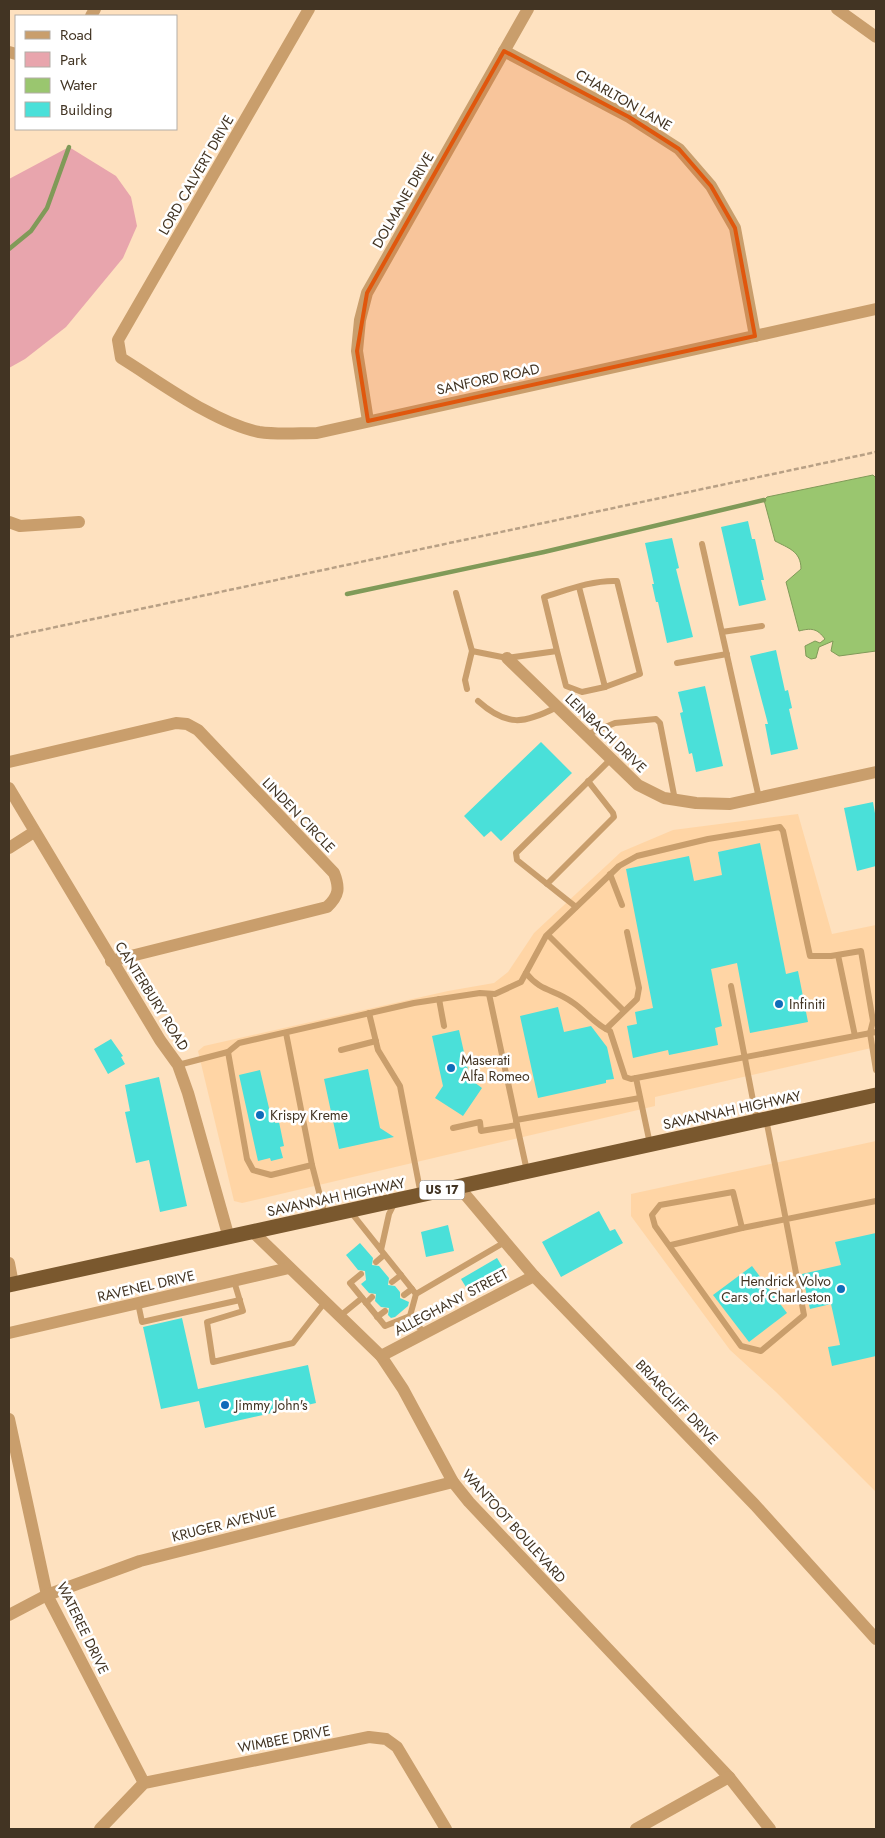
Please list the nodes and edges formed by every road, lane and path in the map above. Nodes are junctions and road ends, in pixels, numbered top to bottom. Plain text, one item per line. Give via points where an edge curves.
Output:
1 (309, 9) edge
2 (528, 9) edge
3 (837, 9) edge
4 (876, 37) edge
5 (504, 51) junction
6 (876, 309) edge
7 (755, 336) junction
8 (121, 358) joint
9 (368, 421) junction
10 (876, 452) edge
11 (9, 522) edge
12 (79, 522) dead end
13 (702, 544) dead end
14 (578, 587) junction
15 (456, 593) dead end
16 (762, 626) dead end
17 (722, 632) junction
18 (9, 637) edge
19 (472, 651) junction
20 (557, 651) junction
21 (727, 654) junction
22 (507, 658) junction
23 (677, 664) dead end
24 (605, 686) junction
25 (467, 689) dead end
26 (478, 701) dead end
27 (557, 707) junction
28 (586, 735) junction
29 (611, 759) junction
30 (9, 762) edge
31 (876, 772) edge
32 (588, 781) junction
33 (9, 788) edge
34 (758, 798) junction
35 (674, 800) junction
36 (34, 832) junction
37 (9, 848) edge
38 (610, 874) junction
39 (547, 884) junction
40 (622, 905) dead end
41 (576, 907) junction
42 (627, 932) dead end
43 (548, 935) junction
44 (838, 955) junction
45 (111, 961) junction
46 (526, 973) junction
47 (731, 986) dead end
48 (489, 994) junction
49 (439, 999) junction
50 (624, 1011) junction
51 (369, 1014) junction
52 (444, 1026) dead end
53 (606, 1029) junction
54 (873, 1032) edge
55 (286, 1033) junction
56 (855, 1036) junction
57 (376, 1041) junction
58 (341, 1050) dead end
59 (228, 1052) junction
60 (746, 1057) junction
61 (178, 1065) junction
62 (876, 1070) edge
63 (636, 1078) junction
64 (876, 1095) edge
65 (640, 1098) junction
66 (762, 1120) junction
67 (517, 1122) junction
68 (453, 1128) dead end
69 (650, 1144) junction
70 (312, 1165) junction
71 (527, 1171) junction
72 (458, 1186) junction
73 (422, 1195) junction
74 (396, 1200) junction
75 (876, 1201) edge
76 (350, 1210) junction
77 (325, 1215) junction
78 (786, 1221) junction
79 (742, 1228) junction
80 (253, 1232) junction
81 (230, 1238) junction
82 (506, 1242) junction
83 (671, 1245) junction
84 (383, 1252) junction
85 (376, 1262) dead end
86 (9, 1263) edge
87 (289, 1268) junction
88 (361, 1274) dead end
89 (401, 1275) junction
90 (534, 1276) junction
91 (234, 1281) junction
92 (392, 1282) dead end
93 (11, 1285) edge
94 (414, 1292) junction
95 (404, 1295) dead end
96 (372, 1297) dead end
97 (240, 1300) junction
98 (364, 1300) junction
99 (324, 1302) junction
100 (138, 1303) junction
101 (385, 1311) dead end
102 (410, 1316) junction
103 (340, 1317) junction
104 (377, 1317) junction
105 (9, 1333) edge
106 (424, 1333) junction
107 (381, 1356) junction
108 (9, 1419) edge
109 (453, 1482) junction
110 (47, 1595) junction
111 (9, 1615) edge
112 (876, 1638) edge
113 (730, 1777) junction
114 (144, 1783) junction
115 (100, 1829) edge
116 (446, 1829) edge
117 (636, 1829) edge
118 (770, 1829) edge

1 - 8 street, LORD CALVERT DRIVE via 118,340
2 - 5 street, DOLMANE DRIVE
3 - 4 street
5 - 7 street, CHARLTON LANE via 629,117 679,149 711,186 735,228
5 - 9 street, DOLMANE DRIVE via 367,293 357,351
6 - 7 street, SANFORD ROAD
7 - 9 street, SANFORD ROAD
8 - 9 street, SANFORD ROAD via 222,419 259,432 317,432
10 - 18 path
11 - 12 street via 20,526
13 - 17 lane
14 - 20 lane via 544,598
14 - 24 lane
14 - 24 lane via 617,581 640,674
15 - 19 lane
16 - 17 lane
17 - 21 lane
19 - 22 lane
19 - 25 lane via 465,680
20 - 22 lane
20 - 24 lane via 566,686 582,692
21 - 23 lane
21 - 34 lane
22 - 27 street, LEINBACH DRIVE
26 - 27 lane via 503,720 523,720
27 - 28 street, LEINBACH DRIVE
28 - 29 street, LEINBACH DRIVE
28 - 35 lane via 615,723 656,719 660,723
29 - 32 lane
29 - 35 street, LEINBACH DRIVE via 638,785
30 - 45 street, LINDEN CIRCLE via 176,723 187,724 198,730 327,866 338,883 335,900 327,907
31 - 34 street, LEINBACH DRIVE
32 - 39 lane via 614,817
32 - 39 lane via 516,853 517,860
33 - 36 street, CANTERBURY ROAD
34 - 35 street, LEINBACH DRIVE via 730,804
36 - 37 street
36 - 45 street, CANTERBURY ROAD
38 - 40 lane
38 - 41 lane
38 - 44 lane via 637,856 780,826 810,956
39 - 41 lane
41 - 43 lane
42 - 50 lane via 639,988 637,999
43 - 46 lane
43 - 50 lane
44 - 54 lane via 860,951 874,1021
44 - 56 lane
45 - 61 street, CANTERBURY ROAD
46 - 48 lane via 521,982
46 - 53 lane via 547,992 559,994 574,1003
47 - 60 lane
48 - 49 lane
48 - 67 lane
49 - 51 lane
49 - 52 lane
50 - 53 lane
51 - 55 lane
51 - 57 lane
53 - 63 lane via 610,1031 626,1077
54 - 56 lane
54 - 62 lane
55 - 59 lane via 239,1043
55 - 70 lane
56 - 60 lane
57 - 58 lane
57 - 73 lane via 383,1061 400,1086
59 - 61 lane
59 - 70 lane via 247,1159 253,1170 271,1175
60 - 63 lane
60 - 66 lane
61 - 81 street, CANTERBURY ROAD
63 - 65 lane
64 - 66 highway, SAVANNAH HIGHWAY / US 17
65 - 67 lane
65 - 69 lane
66 - 69 highway, SAVANNAH HIGHWAY / US 17
66 - 78 lane
67 - 68 lane via 481,1131 480,1122
67 - 71 lane
69 - 71 highway, SAVANNAH HIGHWAY / US 17
70 - 77 lane
71 - 72 highway, SAVANNAH HIGHWAY / US 17
72 - 73 highway, SAVANNAH HIGHWAY / US 17
72 - 82 street, BRIARCLIFF DRIVE
73 - 74 highway, SAVANNAH HIGHWAY / US 17
74 - 76 highway, SAVANNAH HIGHWAY / US 17
74 - 84 lane via 389,1214
75 - 78 lane
76 - 77 highway, SAVANNAH HIGHWAY / US 17
76 - 84 lane
77 - 80 highway, SAVANNAH HIGHWAY / US 17
78 - 79 lane
78 - 83 lane via 804,1315 761,1351 741,1346
79 - 83 lane
79 - 83 lane via 733,1192 660,1205 652,1215 655,1226
80 - 81 highway, SAVANNAH HIGHWAY / US 17
80 - 87 street, WANTOOT BOULEVARD
81 - 93 highway, SAVANNAH HIGHWAY / US 17
82 - 90 street, BRIARCLIFF DRIVE
82 - 94 lane
84 - 85 lane
84 - 89 lane
86 - 93 street
87 - 91 street, RAVENEL DRIVE
87 - 99 street, WANTOOT BOULEVARD
88 - 98 lane via 350,1283
89 - 92 lane
89 - 94 lane
90 - 106 street, ALLEGHANY STREET
90 - 112 street, BRIARCLIFF DRIVE via 754,1505
91 - 97 lane
91 - 100 street, RAVENEL DRIVE
94 - 95 lane
94 - 102 lane
96 - 98 lane
97 - 99 lane via 243,1311 207,1322 213,1362 293,1343
97 - 100 lane via 142,1322
98 - 103 lane
98 - 104 lane
99 - 103 street, WANTOOT BOULEVARD
100 - 105 street, RAVENEL DRIVE
101 - 104 lane
102 - 104 lane via 384,1326
102 - 106 lane
103 - 107 street, WANTOOT BOULEVARD
106 - 107 street, ALLEGHANY STREET
107 - 109 street, WANTOOT BOULEVARD via 403,1389
108 - 110 street, WATEREE DRIVE
109 - 110 street, KRUGER AVENUE via 140,1561
109 - 113 street, WANTOOT BOULEVARD via 612,1655
110 - 111 street, KRUGER AVENUE
110 - 114 street, WATEREE DRIVE
113 - 117 street
113 - 118 street, WANTOOT BOULEVARD
114 - 115 street
114 - 116 street, WIMBEE DRIVE via 369,1737 386,1739 397,1748

